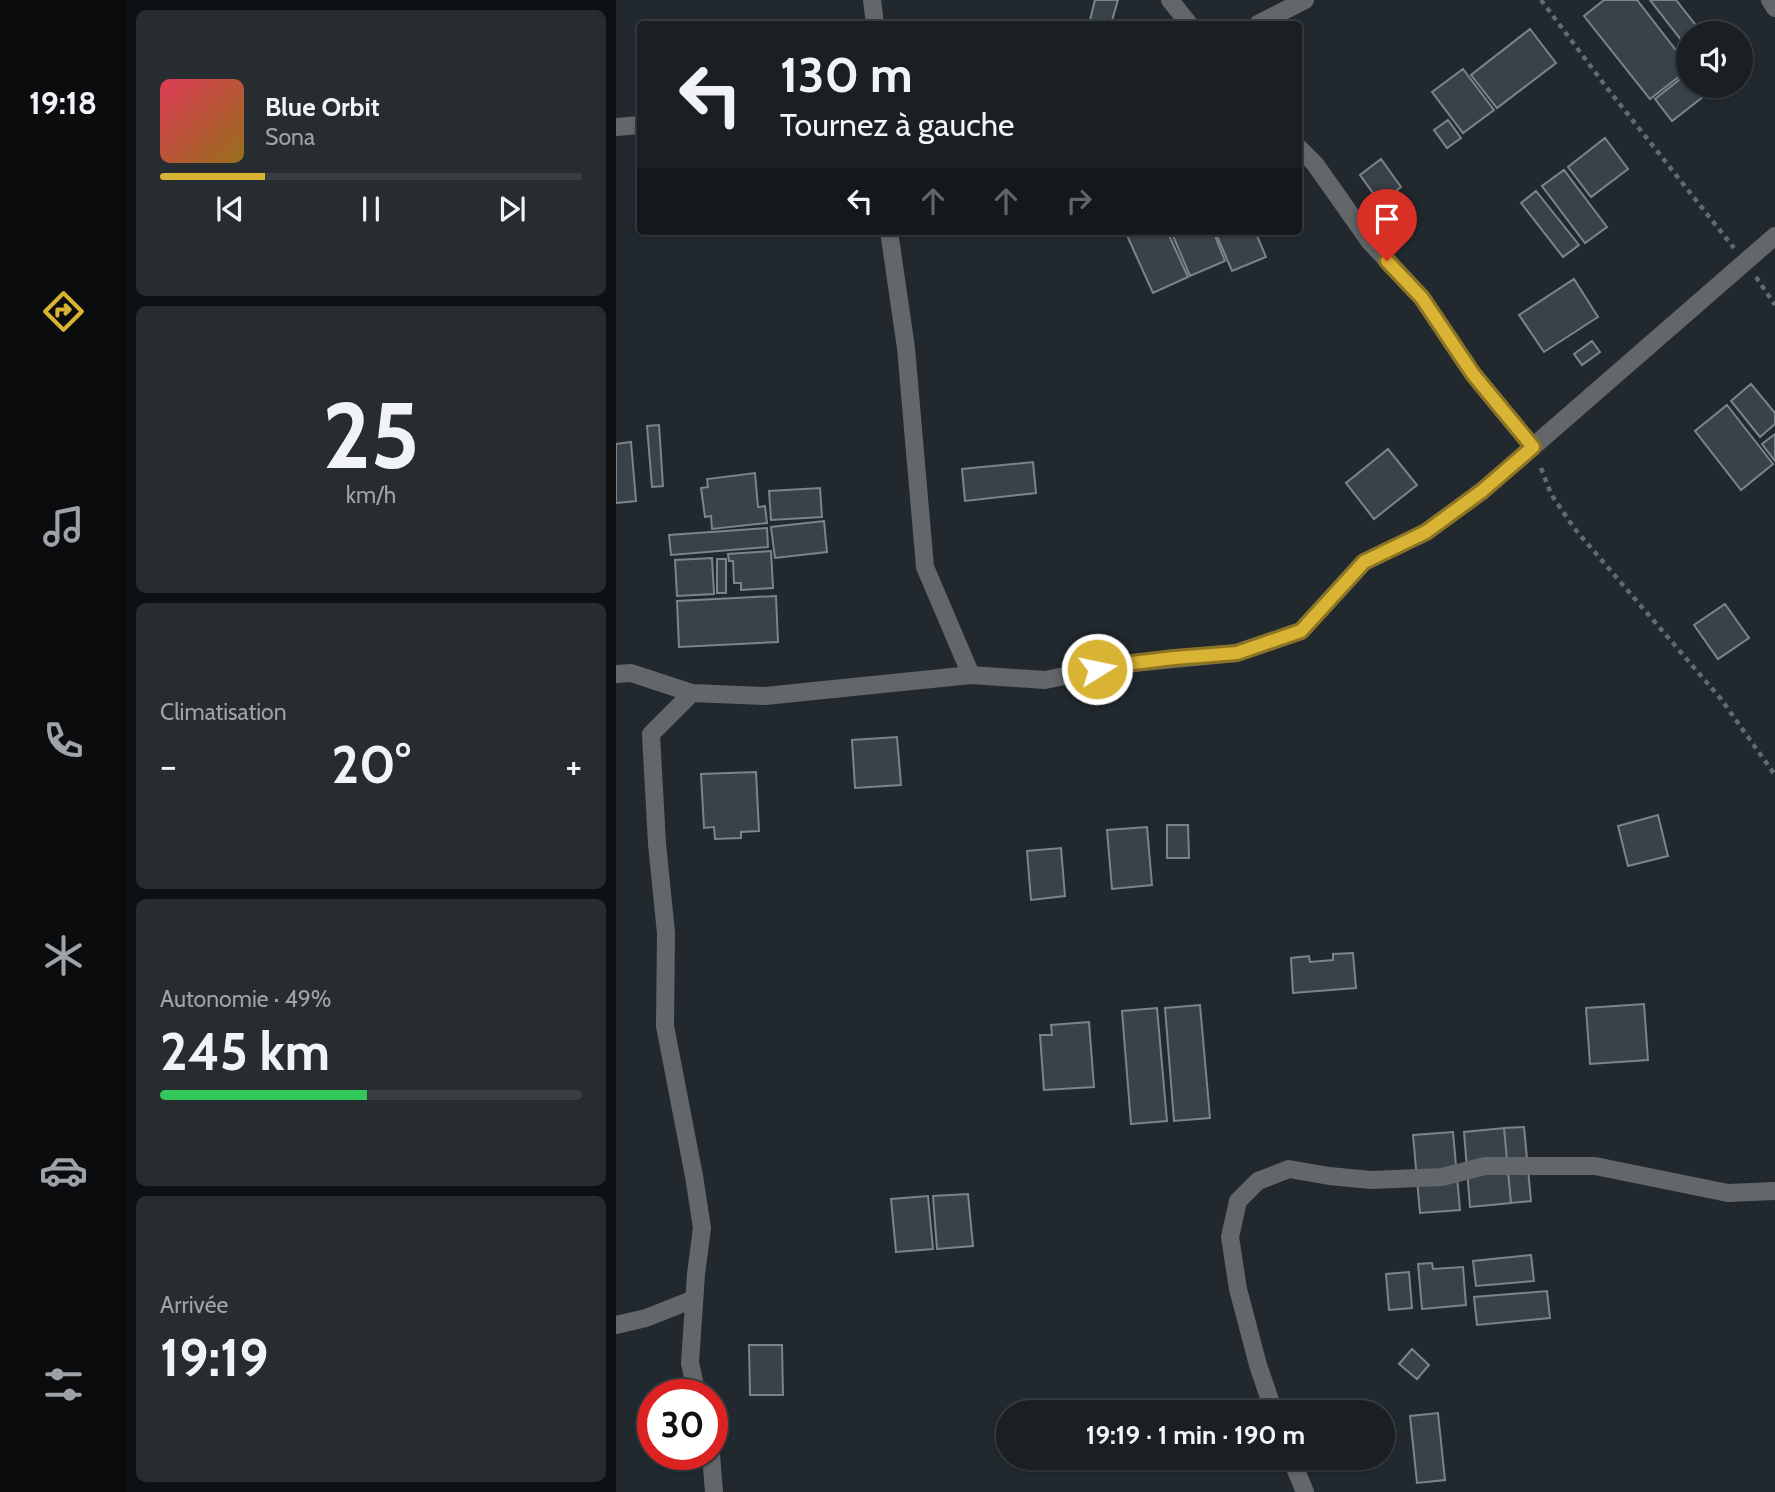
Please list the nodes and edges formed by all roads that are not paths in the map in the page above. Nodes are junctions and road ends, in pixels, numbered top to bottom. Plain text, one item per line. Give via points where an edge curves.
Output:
1 (872, 0) edge
2 (1170, 0) edge
3 (1305, 0) edge
4 (1770, 0) edge
5 (1775, 8) edge
6 (875, 21) edge
7 (1187, 21) edge
8 (1264, 21) edge
9 (637, 125) edge
10 (616, 127) edge
11 (1302, 151) edge
12 (890, 235) edge
13 (1775, 236) edge
14 (1533, 447) junction
15 (616, 674) edge
16 (971, 675) junction
17 (692, 693) junction
18 (1775, 1191) edge
19 (694, 1299) junction
20 (616, 1325) edge
21 (694, 1379) edge
22 (1270, 1400) edge
23 (712, 1470) edge
24 (1296, 1470) edge
25 (714, 1492) edge
26 (1305, 1492) edge

1 - 6 street
2 - 7 street
3 - 8 street
4 - 5 street
9 - 10 street
11 - 14 street via 1370,242 1422,298 1473,374
12 - 16 street via 906,348 925,567
13 - 14 street
14 - 16 street via 1426,532 1364,562 1301,631 1237,653 1124,664 1045,680
15 - 17 street via 631,673
16 - 17 street via 765,696
17 - 19 street via 651,734 666,933 665,1026 702,1228
18 - 22 street via 1728,1193 1595,1166 1485,1166 1442,1177 1371,1180 1289,1169 1258,1181 1238,1201 1230,1237 1238,1289
19 - 20 street
19 - 21 street via 690,1363
23 - 25 street
24 - 26 street

